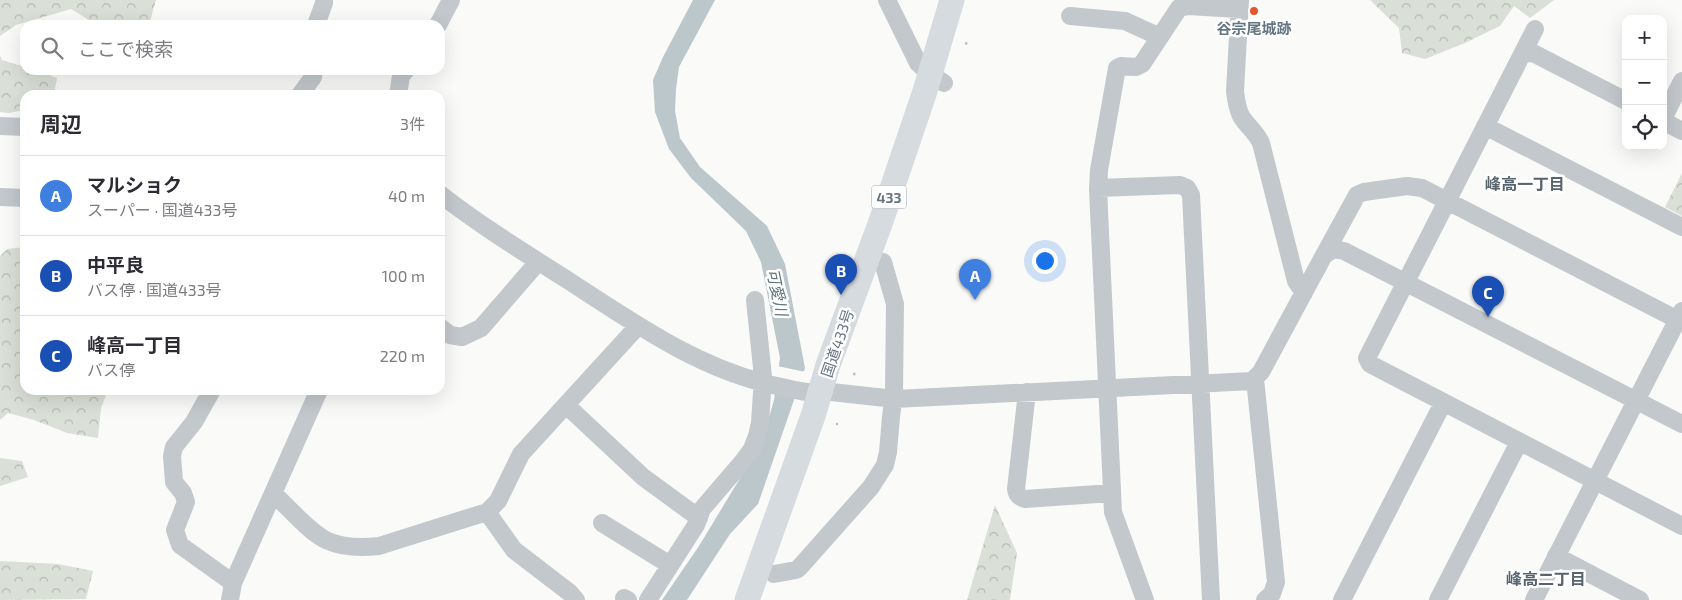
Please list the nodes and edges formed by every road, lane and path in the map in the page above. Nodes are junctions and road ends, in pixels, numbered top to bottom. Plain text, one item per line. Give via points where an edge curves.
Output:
1 (324, 0) edge
2 (451, 0) edge
3 (887, 0) edge
4 (952, 0) edge
5 (969, 0) edge
6 (1240, 5) edge
7 (1070, 16) dead end
8 (318, 20) edge
9 (441, 20) edge
10 (1535, 29) dead end
11 (1160, 37) junction
12 (1520, 58) junction
13 (313, 75) edge
14 (403, 75) edge
15 (937, 79) junction
16 (1682, 81) edge
17 (304, 90) edge
18 (399, 90) edge
19 (1622, 99) edge
20 (1667, 112) edge
21 (1667, 122) edge
22 (0, 126) edge
23 (1485, 126) junction
24 (20, 127) edge
25 (1682, 131) edge
26 (1098, 188) junction
27 (0, 197) edge
28 (20, 198) edge
29 (445, 198) edge
30 (1447, 201) junction
31 (1682, 227) edge
32 (1323, 257) junction
33 (538, 262) junction
34 (883, 262) junction
35 (1406, 282) junction
36 (1304, 293) junction
37 (755, 300) dead end
38 (1681, 318) edge
39 (638, 326) junction
40 (445, 331) edge
41 (767, 379) junction
42 (1255, 379) junction
43 (1200, 384) junction
44 (818, 389) junction
45 (1108, 389) junction
46 (1027, 392) junction
47 (209, 395) edge
48 (317, 395) edge
49 (893, 399) junction
50 (1636, 400) junction
51 (1443, 403) junction
52 (566, 405) junction
53 (1682, 424) edge
54 (1519, 442) junction
55 (1595, 481) junction
56 (1112, 493) junction
57 (274, 494) junction
58 (487, 512) junction
59 (699, 518) junction
60 (602, 524) dead end
61 (1682, 526) edge
62 (1556, 556) junction
63 (670, 565) junction
64 (774, 574) junction
65 (232, 592) edge
66 (576, 600) edge
67 (648, 600) edge
68 (747, 600) edge
69 (765, 600) edge
70 (1146, 600) edge
71 (1211, 600) edge
72 (1265, 600) edge
73 (1342, 600) edge
74 (1438, 600) edge
75 (1534, 600) edge
76 (1640, 600) edge

1 - 8 street
2 - 9 street
3 - 15 street via 918,63
4 - 15 highway, 国道433号 / 433
5 - 15 highway, 国道433号 / 433
6 - 11 street via 1184,6 1176,12
6 - 36 street via 1236,104 1241,116 1259,138 1296,281
7 - 11 street via 1125,21
10 - 12 street
11 - 26 street via 1140,66 1121,66 1116,72
12 - 19 street via 1529,52 1535,54
12 - 23 street
13 - 17 street
14 - 18 street
15 - 34 highway, 国道433号 / 433
15 - 44 highway, 国道433号 / 433
16 - 20 street
21 - 25 street
22 - 24 street
23 - 30 street
23 - 31 street
26 - 43 street via 1191,183
26 - 45 street
27 - 28 street
29 - 33 street
30 - 32 street via 1412,185 1360,193
30 - 35 street
30 - 38 street
32 - 35 street via 1329,251 1344,250
32 - 36 street
33 - 39 street
33 - 40 street via 481,328 462,337
34 - 44 highway, 国道433号 / 433
34 - 49 street via 895,304
35 - 50 street
35 - 51 street via 1367,358 1370,364
36 - 42 street
37 - 41 street
38 - 50 street
39 - 41 street via 728,372
39 - 52 street
41 - 44 street
41 - 59 street via 752,449 715,492
42 - 43 street
42 - 72 street via 1276,582 1272,594
43 - 45 street
43 - 71 street
44 - 49 street
44 - 64 highway, 国道433号 / 433
44 - 68 highway, 国道433号 / 433 via 813,416
45 - 46 street
45 - 56 street
46 - 49 street
46 - 56 street via 1017,494 1025,498
47 - 65 street via 194,422 174,446 174,482 186,502 175,530 180,545
48 - 57 street
49 - 64 street via 888,452 879,476 799,568
50 - 53 street
50 - 55 street
51 - 54 street
51 - 73 street
52 - 58 street via 521,454 498,501
52 - 59 street via 643,478
54 - 55 street
54 - 74 street
55 - 61 street
55 - 62 street
56 - 70 street via 1114,516
57 - 58 street via 328,541 362,548 379,546
57 - 65 street
58 - 66 street via 514,550
59 - 63 street
60 - 63 street
62 - 75 street
62 - 76 street
63 - 67 street
64 - 69 highway, 国道433号 / 433

